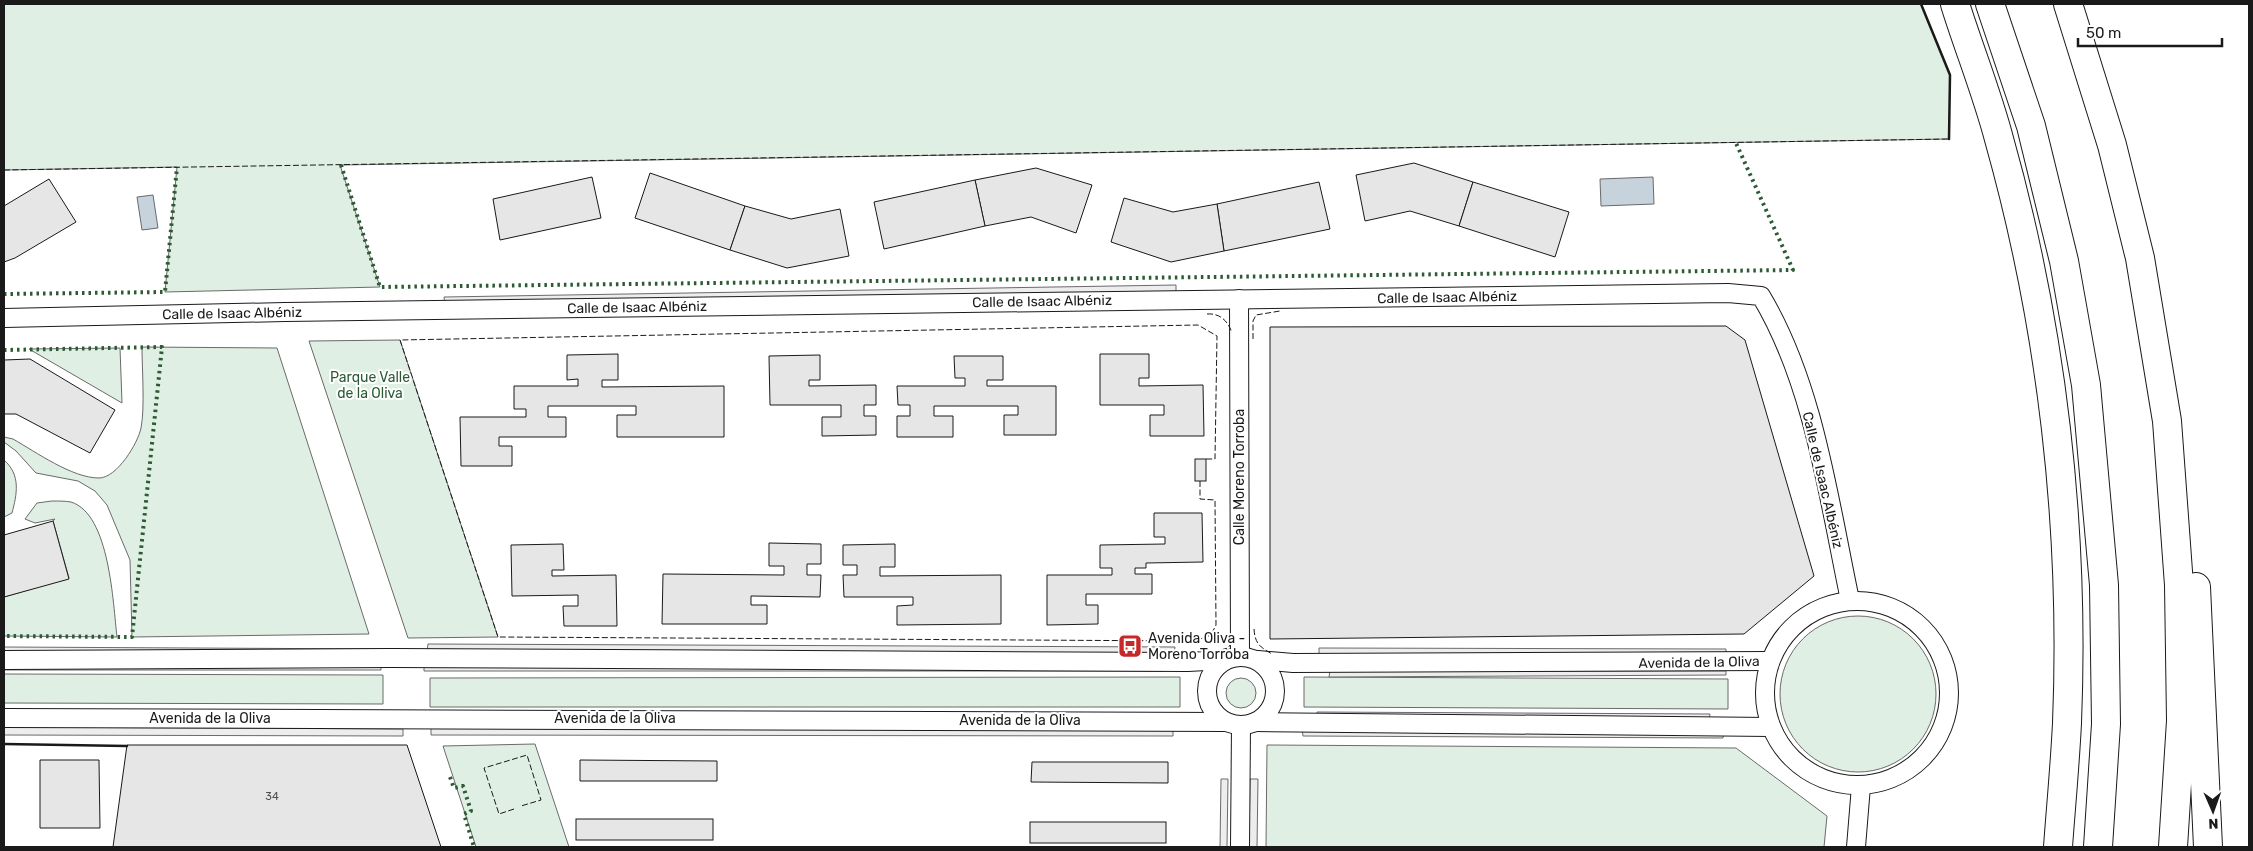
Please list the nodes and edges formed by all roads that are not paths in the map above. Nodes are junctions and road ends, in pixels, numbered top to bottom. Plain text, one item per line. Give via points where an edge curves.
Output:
1 (1954, 4) edge
2 (1990, 4) edge
3 (2068, 4) edge
4 (2084, 4) edge
5 (1239, 299) junction
6 (4, 318) edge
7 (1850, 600) junction
8 (1232, 658) junction
9 (4, 660) edge
10 (1258, 660) junction
11 (1770, 661) junction
12 (4, 718) edge
13 (1240, 723) junction
14 (1771, 727) junction
15 (1861, 786) junction
16 (1240, 847) edge
17 (1856, 847) edge
18 (2058, 847) edge
19 (2098, 847) edge
20 (2173, 847) edge
21 (2208, 847) edge

1 - 18 highway via 1999,138 2029,260 2051,389 2063,506 2067,613 2067,723
2 - 19 highway via 2030,126 2064,261 2086,385 2104,584 2106,724
3 - 20 highway via 2112,145 2140,258 2167,421 2179,594 2181,721
4 - 21 highway via 2128,152 2152,256 2181,422 2197,590
5 - 6 street, Calle de Isaac Albéniz
5 - 7 street, Calle de Isaac Albéniz via 1761,296 1780,327 1815,435
5 - 8 street, Calle Moreno Torroba
7 - 11 street, Avenida de la Oliva via 1824,606 1801,619 1782,638
7 - 15 street, Avenida de la Oliva via 1879,603 1906,614 1928,633 1944,658 1950,687 1947,716 1935,743 1916,765 1890,780
8 - 9 street via 1188,662 401,658
8 - 10 street
8 - 13 street via 1210,673 1206,692 1211,710
10 - 11 street, Avenida de la Oliva
10 - 13 street via 1271,674 1276,692 1270,710
11 - 14 street, Avenida de la Oliva via 1765,705
12 - 13 street, Avenida de la Oliva
13 - 14 street, Avenida de la Oliva
13 - 16 street
14 - 15 street, Avenida de la Oliva via 1785,752 1806,770 1833,782
15 - 17 street

